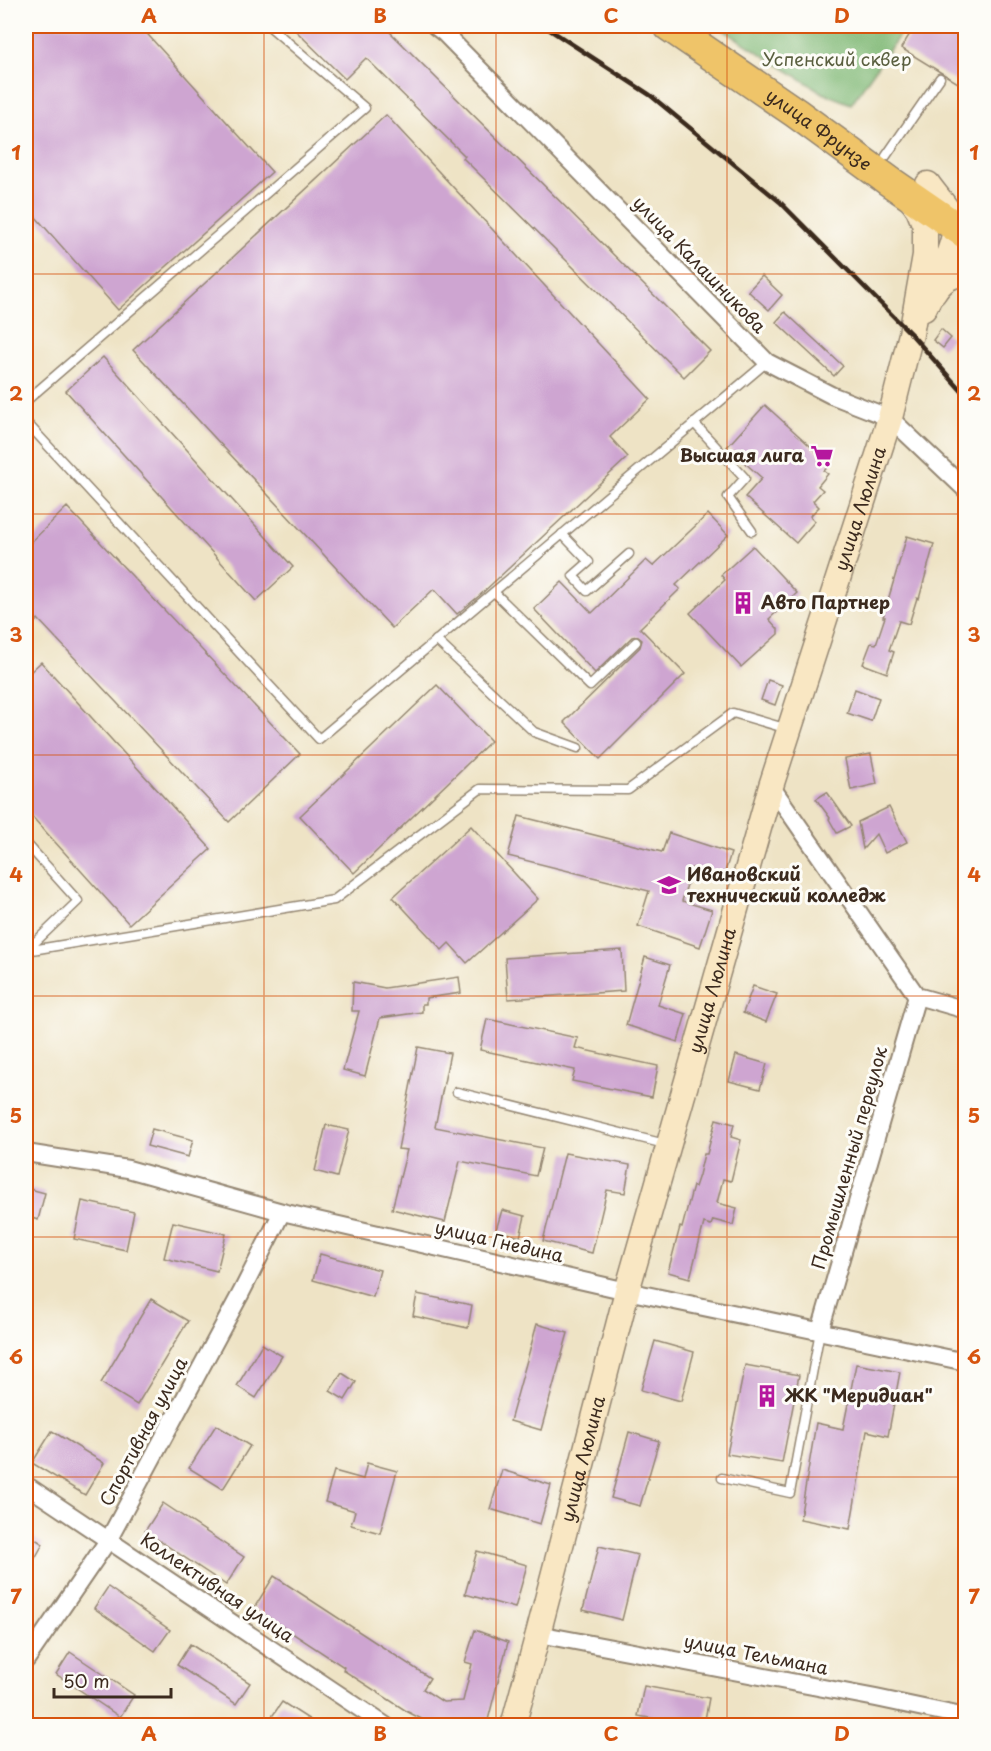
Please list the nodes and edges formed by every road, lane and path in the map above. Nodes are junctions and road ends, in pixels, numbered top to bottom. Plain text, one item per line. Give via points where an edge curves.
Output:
1 (269, 26) edge
2 (435, 26) edge
3 (669, 26) edge
4 (694, 26) edge
5 (940, 78) dead end
6 (886, 156) junction
7 (917, 188) junction
8 (963, 225) edge
9 (926, 245) junction
10 (966, 273) edge
11 (929, 299) junction
12 (910, 334) junction
13 (767, 362) junction
14 (26, 401) edge
15 (890, 418) junction
16 (26, 422) edge
17 (694, 423) junction
18 (966, 490) edge
19 (752, 531) dead end
20 (562, 534) junction
21 (629, 554) dead end
22 (494, 592) junction
23 (436, 640) junction
24 (636, 642) dead end
25 (789, 730) junction
26 (578, 748) dead end
27 (771, 786) junction
28 (26, 843) edge
29 (26, 951) edge
30 (917, 996) junction
31 (966, 1010) edge
32 (457, 1092) dead end
33 (669, 1145) junction
34 (26, 1152) edge
35 (282, 1212) junction
36 (627, 1291) junction
37 (820, 1331) junction
38 (966, 1362) edge
39 (722, 1478) dead end
40 (26, 1485) edge
41 (109, 1539) junction
42 (538, 1634) junction
43 (26, 1660) edge
44 (966, 1717) edge
45 (386, 1725) edge
46 (513, 1725) edge

1 - 14 lane via 364,108
2 - 13 street, улица Калашникова
3 - 7 highway, улица Фрунзе via 796,113
4 - 6 highway, улица Фрунзе
5 - 6 lane
6 - 7 highway, улица Фрунзе
7 - 8 highway, улица Фрунзе
7 - 9 main road, улица Люлина
8 - 9 main road via 939,231
8 - 11 main road
9 - 12 main road, улица Люлина
10 - 11 main road via 950,276
11 - 12 main road
12 - 15 main road, улица Люлина
13 - 15 street, улица Калашникова via 831,395
13 - 17 lane
15 - 18 street, улица Калашникова
15 - 25 main road, улица Люлина
16 - 23 lane via 319,739
17 - 19 lane via 745,478 728,497
17 - 20 lane
20 - 21 lane via 589,562 573,576 587,591
20 - 22 lane
22 - 23 lane
22 - 24 lane via 590,686
23 - 26 lane via 534,732
25 - 27 main road, улица Люлина
25 - 29 lane via 733,713 628,790 480,789 334,900
27 - 30 street
27 - 33 main road, улица Люлина
28 - 29 lane via 78,901
30 - 31 street
30 - 37 street, Промышленный переулок
32 - 33 lane
33 - 36 main road, улица Люлина
34 - 35 street, улица Гнедина via 128,1169
35 - 36 street, улица Гнедина
35 - 41 street, Спортивная улица
36 - 37 street, улица Гнедина
36 - 42 main road, улица Люлина
37 - 38 street, улица Гнедина
37 - 39 lane via 790,1492
40 - 41 street, Коллективная улица
41 - 43 street, Спортивная улица
41 - 45 street, Коллективная улица
42 - 44 street, улица Тельмана
42 - 46 main road, улица Люлина

